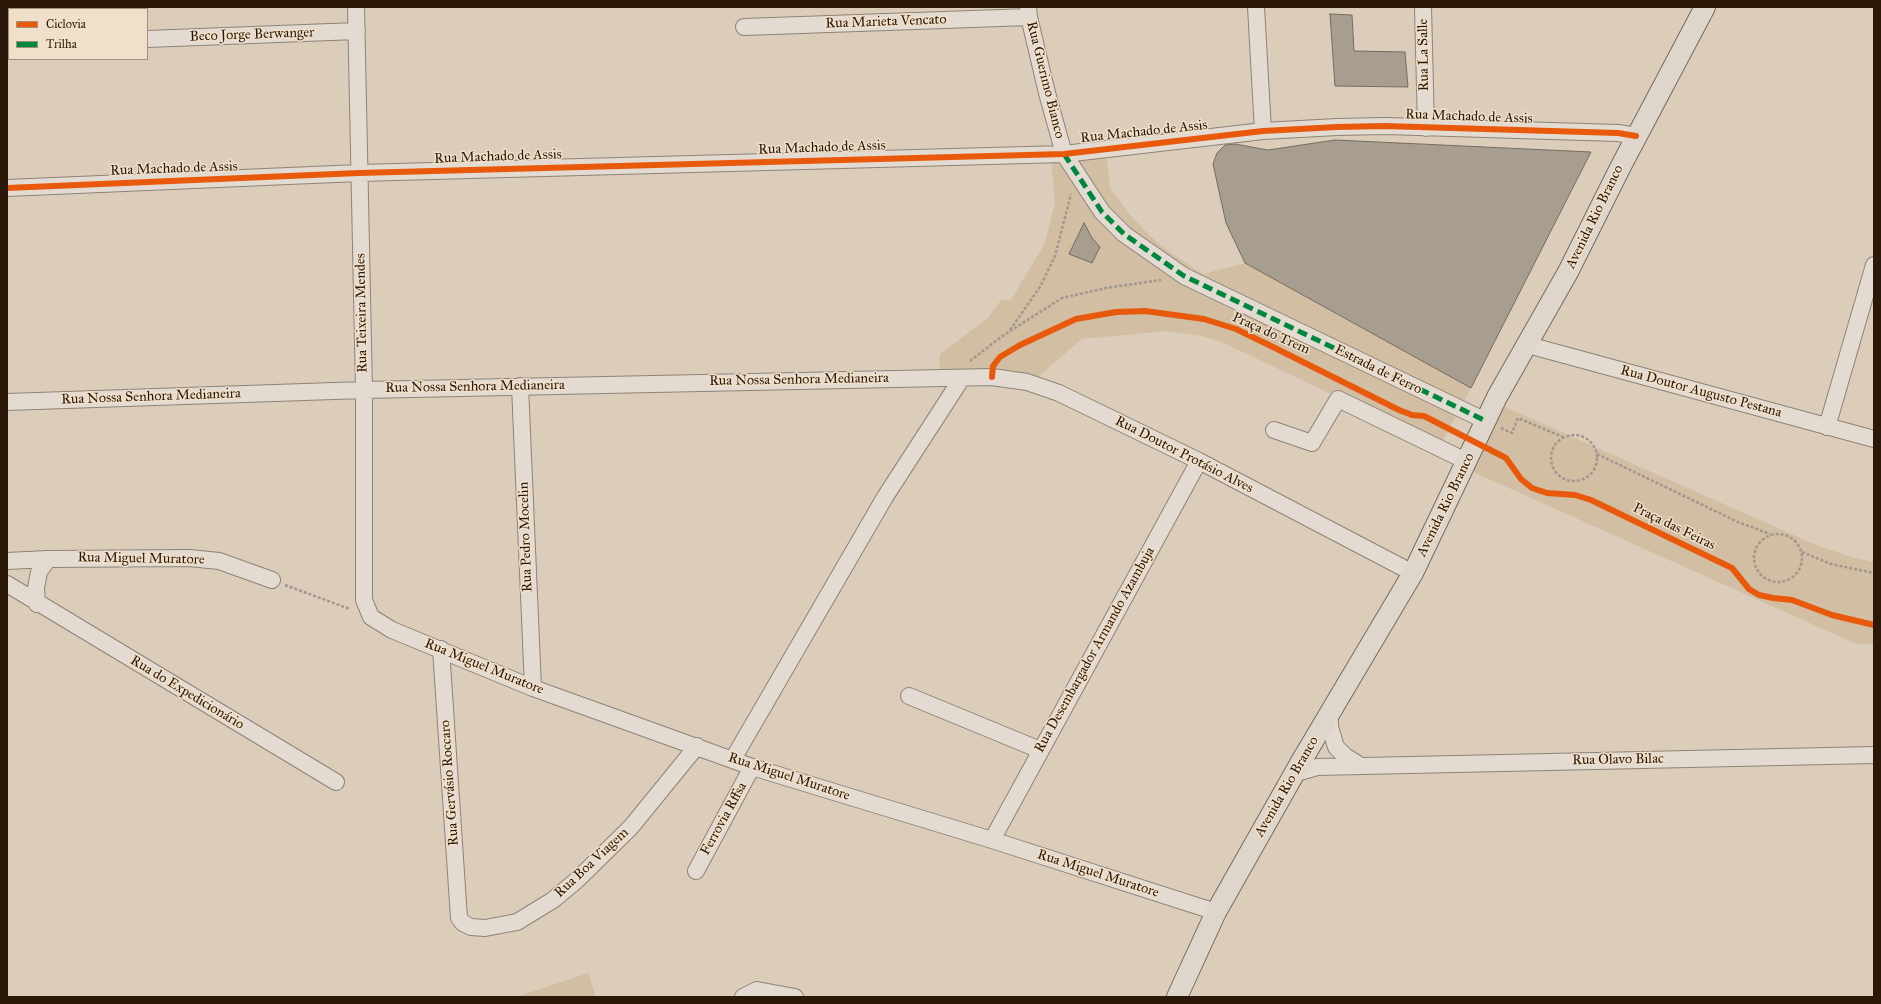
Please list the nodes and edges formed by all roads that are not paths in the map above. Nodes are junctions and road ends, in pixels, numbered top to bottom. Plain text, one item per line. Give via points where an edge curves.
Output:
1 (356, 7) edge
2 (1256, 7) edge
3 (1423, 7) edge
4 (1705, 7) edge
5 (1029, 12) edge
6 (744, 27) dead end
7 (357, 31) junction
8 (148, 39) edge
9 (1426, 128) junction
10 (1263, 131) junction
11 (1636, 136) junction
12 (1064, 154) junction
13 (1074, 170) joint
14 (359, 173) junction
15 (7, 188) edge
16 (1874, 265) edge
17 (1528, 345) junction
18 (952, 377) junction
19 (520, 386) junction
20 (364, 390) junction
21 (7, 402) edge
22 (1486, 421) junction
23 (1827, 427) junction
24 (1274, 430) dead end
25 (1874, 440) edge
26 (1199, 461) junction
27 (1466, 461) junction
28 (48, 559) junction
29 (7, 561) edge
30 (1413, 573) junction
31 (272, 580) road end
32 (7, 584) edge
33 (37, 604) junction
34 (371, 617) joint
35 (441, 649) junction
36 (533, 688) junction
37 (909, 696) dead end
38 (1330, 711) junction
39 (697, 746) junction
40 (1040, 750) junction
41 (1874, 755) edge
42 (733, 759) junction
43 (1361, 766) junction
44 (752, 767) junction
45 (1293, 774) junction
46 (336, 782) dead end
47 (992, 840) junction
48 (696, 871) dead end
49 (1216, 912) junction
50 (459, 918) joint
51 (743, 997) edge
52 (795, 997) edge
53 (1178, 997) edge

1 - 7 street, Rua Teixeira Mendes
2 - 10 street
3 - 9 street, Rua La Salle
4 - 11 main road, Avenida Rio Branco
5 - 6 street, Rua Marieta Vencato
5 - 12 street, Rua Guerimo Bianco
7 - 8 street, Beco Jorge Berwanger
7 - 14 street, Rua Teixeira Mendes
9 - 10 street, Rua Machado de Assis via 1385,126
9 - 11 street, Rua Machado de Assis via 1618,133
10 - 12 street, Rua Machado de Assis
11 - 17 main road, Avenida Rio Branco via 1568,272
12 - 13 street, Rua Guerimo Bianco
12 - 14 street, Rua Machado de Assis
13 - 22 street, Estrada de Ferro via 1102,212 1124,234 1184,276
14 - 15 street, Rua Machado de Assis
14 - 20 street, Rua Teixeira Mendes
16 - 23 street
17 - 22 main road, Avenida Rio Branco
17 - 23 street, Rua Doutor Augusto Pestana
18 - 19 street, Rua Nossa Senhora Medianeira
18 - 26 street, Rua Doutor Protásio Alves via 992,377 1034,384 1059,393
18 - 42 street via 885,498
19 - 20 street, Rua Nossa Senhora Medianeira
19 - 36 street, Rua Pedro Mocelin
20 - 21 street, Rua Nossa Senhora Medianeira
20 - 34 street, Rua Teixeira Mendes via 364,600
22 - 27 main road, Avenida Rio Branco
23 - 25 street, Rua Doutor Augusto Pestana
24 - 27 street via 1309,443 1314,442 1338,399
26 - 30 street, Rua Doutor Protásio Alves
26 - 40 street, Rua Desembargador Armando Azambuja
27 - 30 main road, Avenida Rio Branco
28 - 29 street, Rua Miguel Muratore
28 - 31 street, Rua Miguel Muratore via 189,558 219,561
28 - 33 street via 39,572
30 - 38 main road, Avenida Rio Branco
32 - 33 street, Rua do Expedicionário
33 - 46 street, Rua do Expedicionário
34 - 35 street, Rua Miguel Muratore via 392,630
35 - 36 street, Rua Miguel Muratore
35 - 50 street, Rua Gervásio Roccaro
36 - 39 street, Rua Miguel Muratore
37 - 40 street
38 - 43 street via 1330,727 1336,747
38 - 45 main road, Avenida Rio Branco
39 - 42 street, Rua Miguel Muratore
39 - 50 street, Rua Boa Viagem via 631,827 553,900 517,922 485,928 471,927
40 - 47 street, Rua Desembargador Armando Azambuja
41 - 43 street, Rua Olavo Bilac
42 - 44 street, Rua Miguel Muratore
43 - 45 street, Rua Olavo Bilac via 1317,767
44 - 47 street, Rua Miguel Muratore
44 - 48 street, Ferrovia Rffsa
45 - 49 main road, Avenida Rio Branco
47 - 49 street, Rua Miguel Muratore
49 - 53 main road, Avenida Rio Branco
51 - 52 street via 757,990

